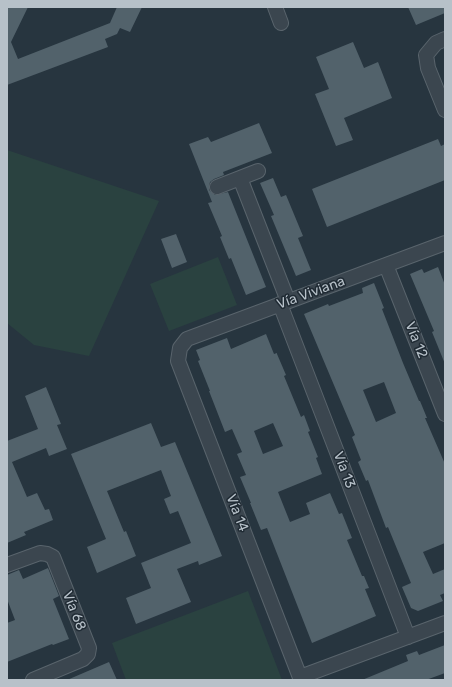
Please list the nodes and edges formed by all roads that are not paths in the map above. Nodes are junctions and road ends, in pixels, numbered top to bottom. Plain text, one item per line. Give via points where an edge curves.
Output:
1 (275, 7) edge
2 (281, 23) dead end
3 (445, 40) edge
4 (445, 110) edge
5 (258, 171) dead end
6 (240, 178) junction
7 (217, 187) dead end
8 (445, 243) edge
9 (386, 265) junction
10 (284, 303) junction
11 (180, 348) joint
12 (445, 414) edge
13 (7, 565) edge
14 (445, 623) edge
15 (408, 637) junction
16 (301, 678) edge
17 (33, 680) edge

1 - 2 street
3 - 4 street via 436,43 426,55 428,68
5 - 6 street
6 - 7 street
6 - 10 street, Vía 13
8 - 9 street, Vía Viviana
9 - 10 street, Vía Viviana
9 - 12 street, Vía 12
10 - 11 street, Vía Viviana via 187,338
10 - 15 street, Vía 13
11 - 16 street, Vía 14 via 178,361
13 - 17 street, Vía 68 via 40,553 53,557 89,648 83,659
14 - 15 street
15 - 16 street

